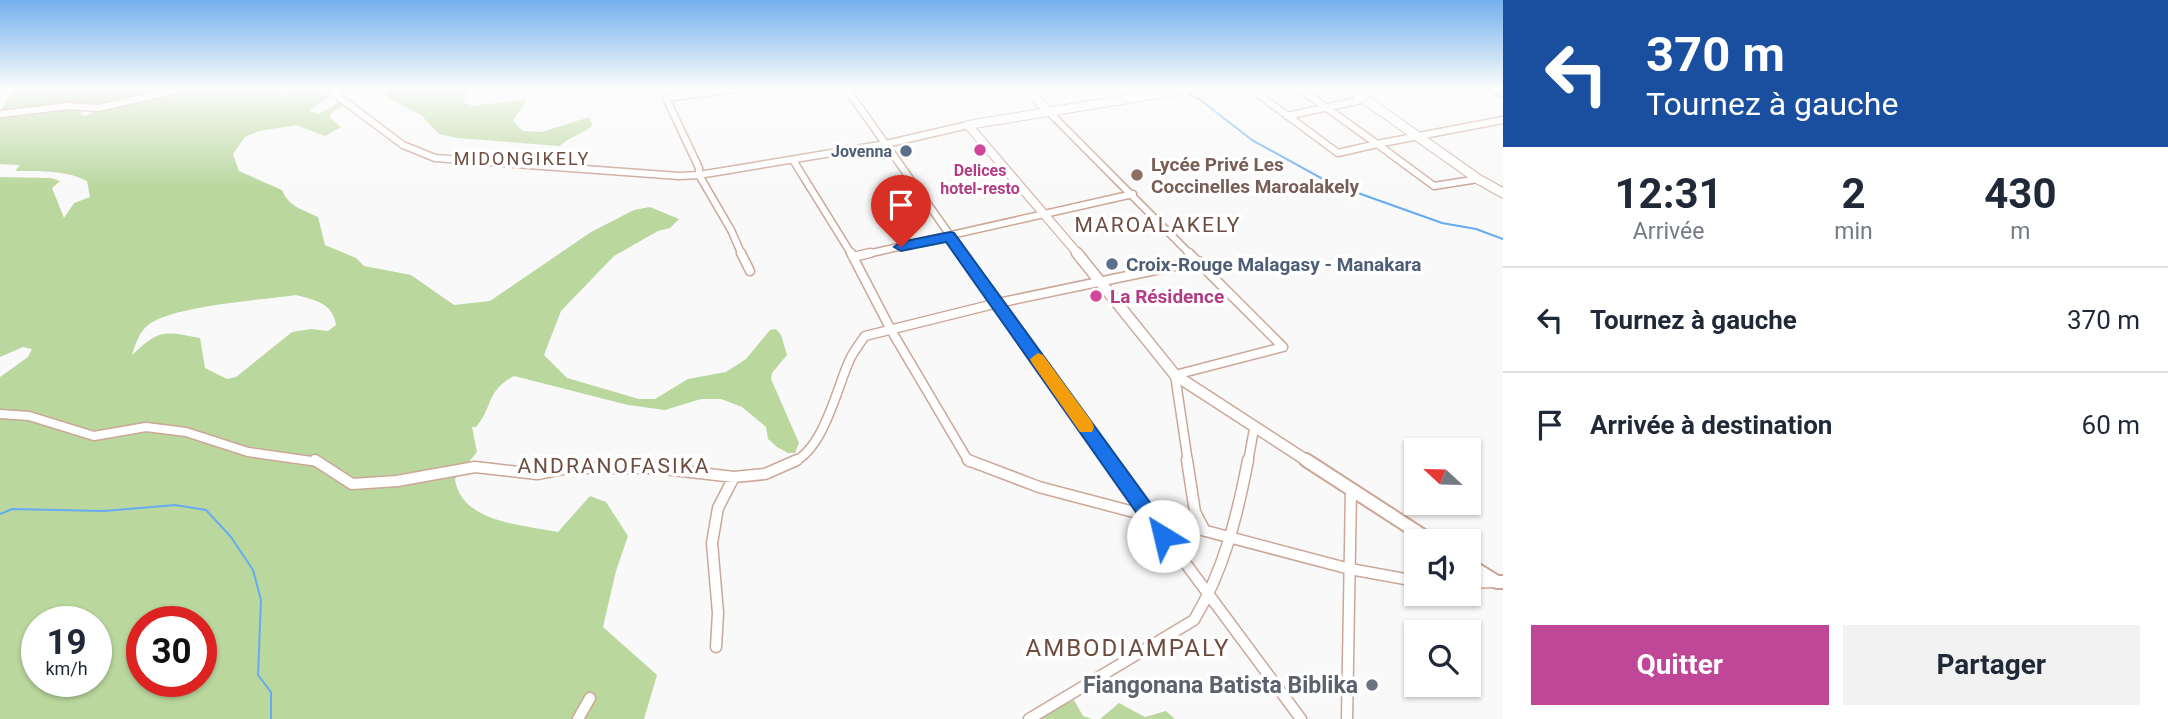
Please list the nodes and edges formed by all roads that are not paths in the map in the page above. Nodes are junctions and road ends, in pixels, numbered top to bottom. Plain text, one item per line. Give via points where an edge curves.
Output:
1 (372, 122) edge
2 (677, 122) edge
3 (870, 122) edge
4 (986, 122) edge
5 (1059, 122) edge
6 (1295, 122) edge
7 (1345, 122) edge
8 (1399, 122) edge
9 (1496, 122) edge
10 (968, 125) junction
11 (1422, 137) junction
12 (886, 144) junction
13 (1377, 144) junction
14 (793, 160) junction
15 (699, 174) junction
16 (1478, 179) junction
17 (1503, 193) edge
18 (1133, 194) junction
19 (1045, 214) junction
20 (950, 236) junction
21 (852, 257) junction
22 (1199, 261) junction
23 (750, 271) dead end
24 (1101, 281) junction
25 (998, 303) junction
26 (891, 330) junction
27 (1175, 374) junction
28 (0, 414) edge
29 (1254, 429) junction
30 (734, 477) junction
31 (1351, 490) junction
32 (1148, 516) junction
33 (1412, 529) edge
34 (1205, 531) junction
35 (1232, 538) junction
36 (1350, 569) junction
37 (1481, 571) edge
38 (1404, 579) edge
39 (1500, 582) edge
40 (1481, 583) edge
41 (1209, 598) junction
42 (716, 647) dead end
43 (590, 698) dead end
44 (578, 719) edge
45 (1029, 719) edge
46 (1301, 719) edge
47 (1347, 719) edge

1 - 15 street via 403,145 435,158
2 - 15 street
3 - 12 street
4 - 10 street
5 - 18 street
6 - 13 street via 1338,153
7 - 13 street
8 - 11 main road
9 - 11 street
10 - 12 street
10 - 19 street
11 - 13 street
11 - 16 main road
12 - 14 street
12 - 20 street
13 - 16 street via 1434,186
14 - 15 street
14 - 21 street
15 - 23 street
16 - 17 main road
18 - 19 street
18 - 22 street
19 - 20 street
19 - 24 street
20 - 21 street
20 - 25 street
21 - 26 street
22 - 24 street
22 - 27 street via 1283,347
24 - 25 street
24 - 27 street
25 - 26 street
25 - 32 street
26 - 30 street via 865,337 851,357 822,430 800,459 765,474
26 - 32 street via 970,463
27 - 29 street
27 - 34 street via 1195,512
28 - 30 street via 29,416 93,436 146,427 186,432 248,452 315,460 352,484 475,467 537,474 568,468 655,468
29 - 31 street
29 - 35 street
30 - 42 street via 718,508 712,543
31 - 33 street
31 - 36 street
32 - 34 street
32 - 41 street
34 - 35 street
35 - 36 street
35 - 41 street
36 - 38 street
36 - 47 street
37 - 39 street
39 - 40 street
41 - 45 street via 1194,620
41 - 46 street
43 - 44 street

